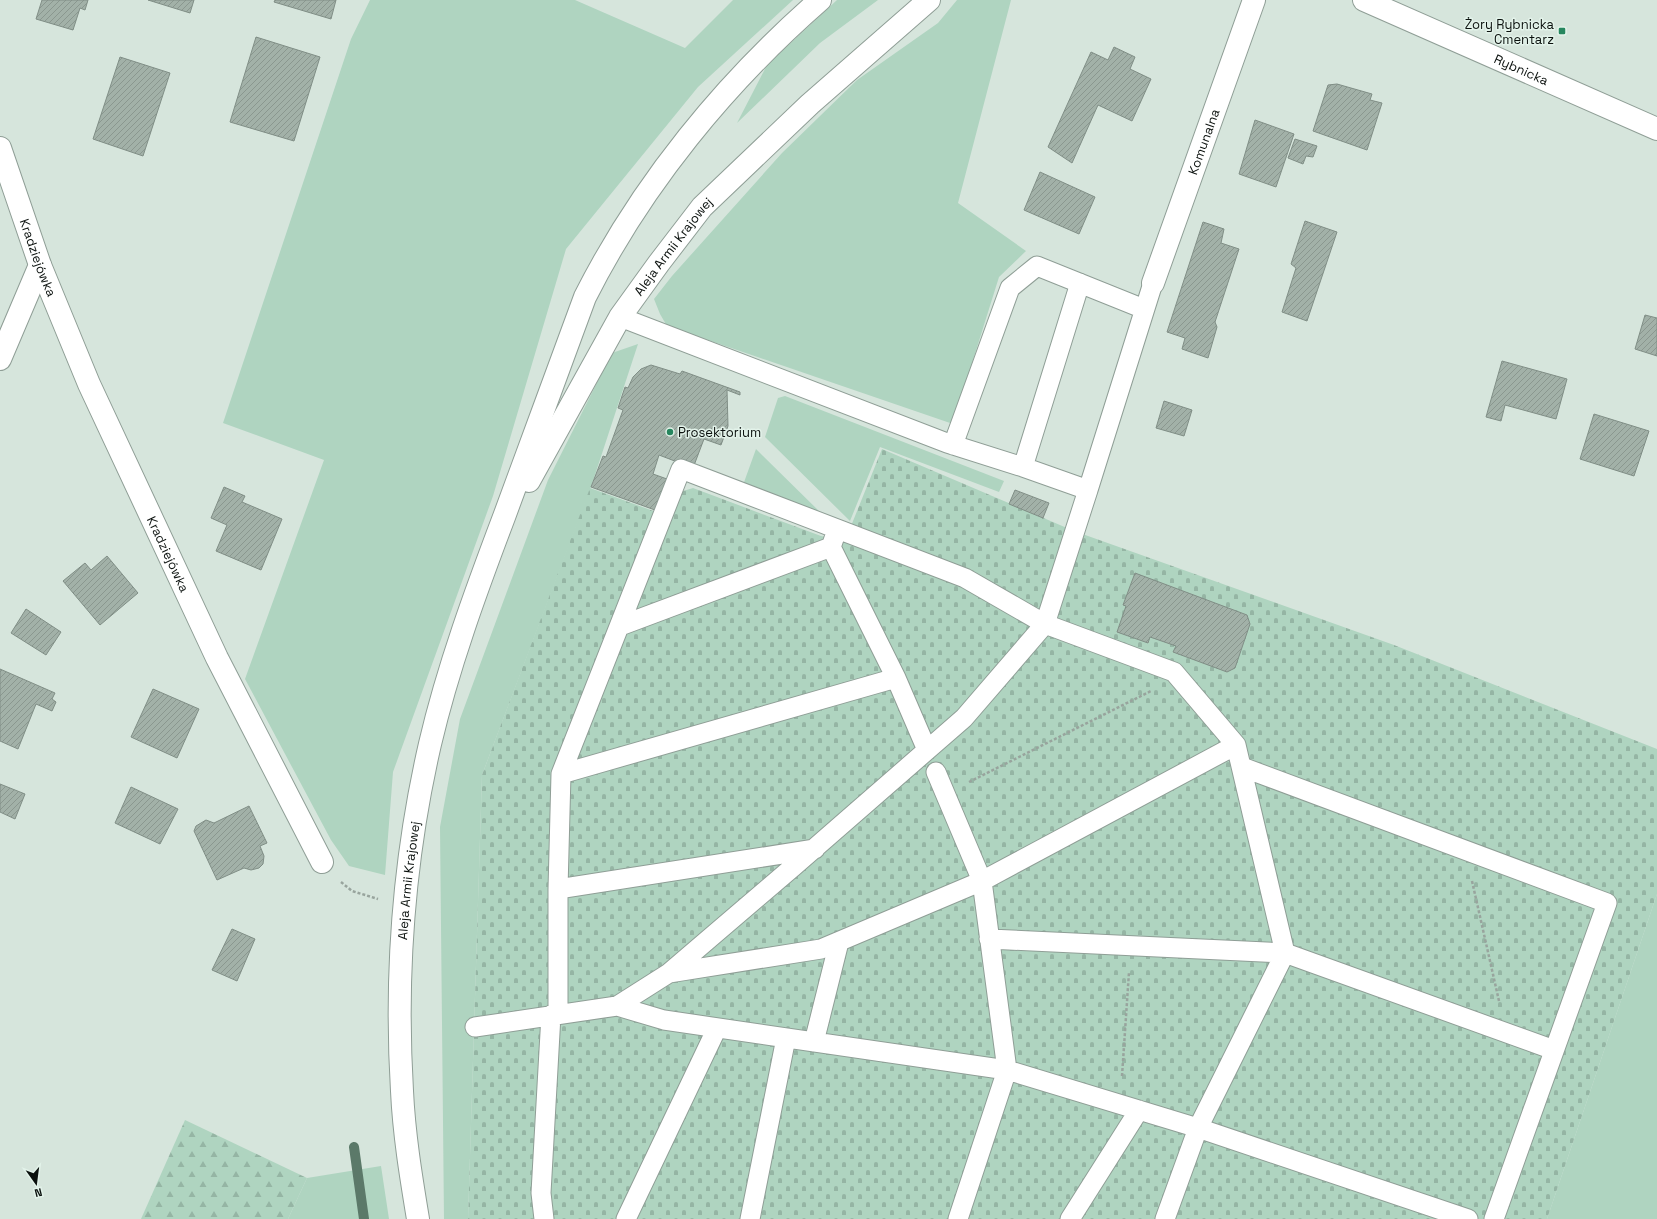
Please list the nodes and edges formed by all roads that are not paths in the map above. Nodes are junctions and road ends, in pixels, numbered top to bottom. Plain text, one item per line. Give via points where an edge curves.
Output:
1 (820, 0) edge
2 (929, 0) edge
3 (1254, 0) edge
4 (1364, 0) edge
5 (1657, 129) edge
6 (0, 148) edge
7 (40, 265) junction
8 (1153, 283) joint
9 (1080, 284) junction
10 (1144, 309) junction
11 (620, 317) junction
12 (0, 359) edge
13 (953, 445) junction
14 (1023, 467) junction
15 (1088, 490) junction
16 (834, 539) junction
17 (491, 551) junction
18 (1045, 624) junction
19 (620, 626) junction
20 (896, 678) junction
21 (1236, 745) junction
22 (927, 750) junction
23 (1242, 767) junction
24 (936, 772) dead end
25 (561, 774) junction
26 (815, 849) junction
27 (322, 862) road end
28 (982, 881) junction
29 (558, 889) junction
30 (989, 939) junction
31 (839, 942) junction
32 (1285, 953) junction
33 (669, 973) junction
34 (617, 1006) junction
35 (555, 1015) junction
36 (475, 1027) dead end
37 (717, 1028) junction
38 (786, 1038) junction
39 (814, 1042) junction
40 (1554, 1050) junction
41 (1007, 1070) junction
42 (1139, 1110) junction
43 (1198, 1128) junction
44 (418, 1219) edge
45 (544, 1219) edge
46 (626, 1219) edge
47 (750, 1219) edge
48 (958, 1219) edge
49 (1070, 1219) edge
50 (1165, 1219) edge
51 (1468, 1219) edge
52 (1494, 1219) edge

1 - 17 main road, Aleja Armii Krajowej via 771,46 701,122 655,181 626,224 585,297
2 - 11 main road, Aleja Armii Krajowej via 810,104 702,207
3 - 8 main road, Komunalna
4 - 5 main road, Rybnicka
6 - 7 main road, Kradziejówka
7 - 12 main road
7 - 27 main road, Kradziejówka via 89,384 210,644
8 - 10 lane
9 - 10 lane
9 - 13 lane via 1037,266 1010,288
9 - 14 lane
10 - 15 lane
11 - 13 lane
11 - 17 main road, Aleja Armii Krajowej
13 - 14 lane
14 - 15 lane
15 - 18 lane
16 - 18 lane via 964,578
16 - 19 lane
16 - 19 lane via 681,469
16 - 20 lane
17 - 44 main road, Aleja Armii Krajowej via 456,652 430,744 412,836 404,907 400,1020 402,1092
18 - 21 lane via 1174,672
18 - 22 lane via 964,718
19 - 25 lane
20 - 22 lane
20 - 25 lane
21 - 23 lane
21 - 28 lane
22 - 26 lane
23 - 32 lane
23 - 40 lane via 1607,903
24 - 28 lane
25 - 29 lane
26 - 29 lane
26 - 33 lane
28 - 30 lane
28 - 31 lane
29 - 35 lane
30 - 32 lane
30 - 41 lane
31 - 33 lane via 821,949
31 - 39 lane
32 - 40 lane
32 - 43 lane
33 - 34 lane
34 - 35 lane
34 - 37 lane via 664,1020
35 - 36 lane
35 - 45 lane via 541,1193
37 - 38 lane
37 - 46 lane
38 - 39 lane
38 - 47 lane
39 - 41 lane
40 - 52 lane
41 - 42 lane
41 - 48 lane
42 - 43 lane
42 - 49 lane
43 - 50 lane
43 - 51 lane

